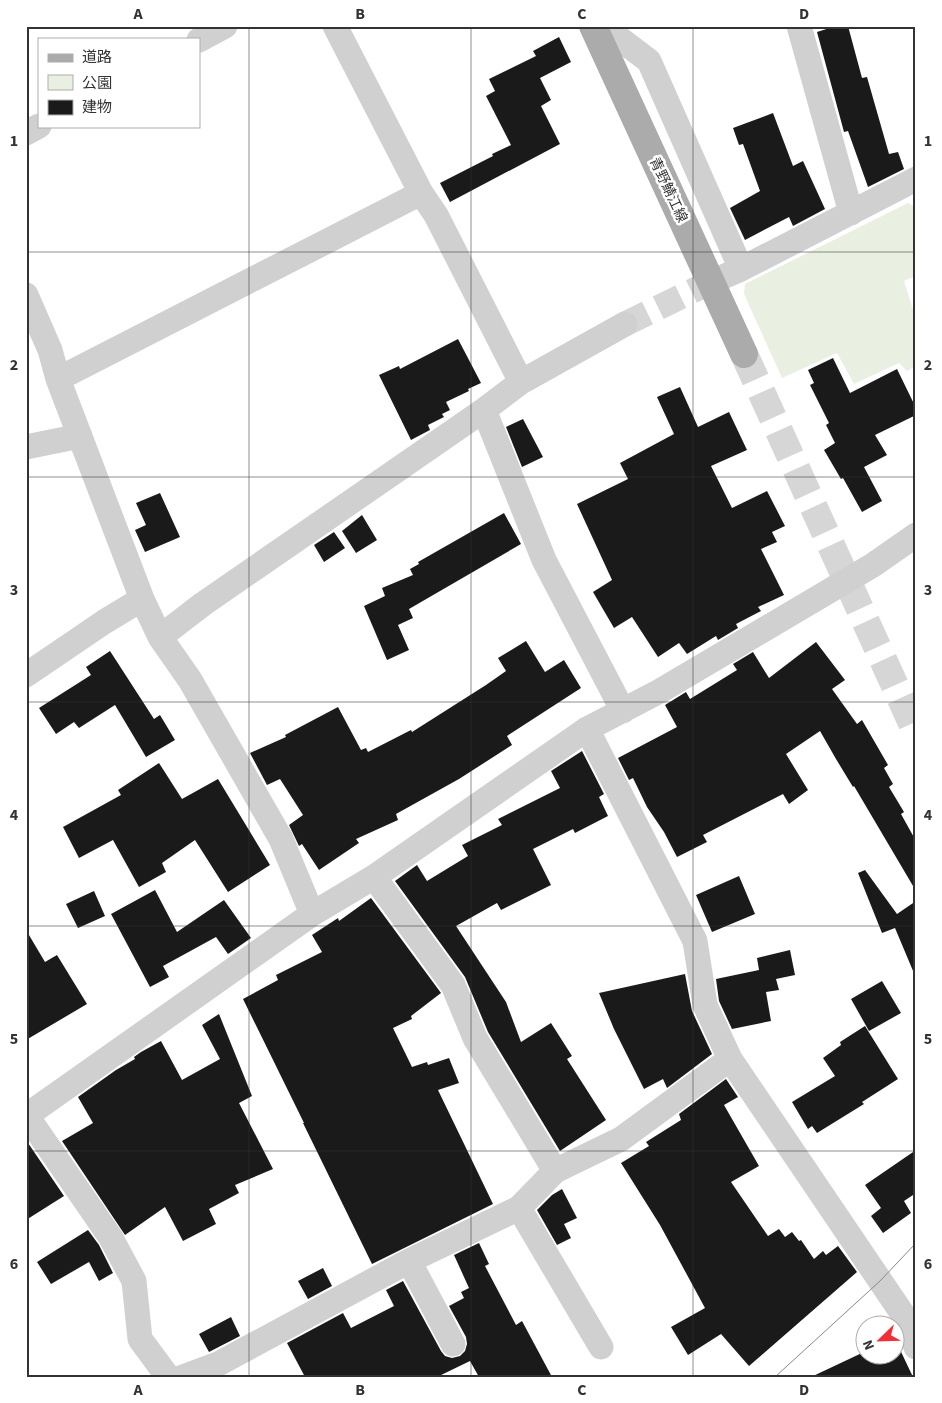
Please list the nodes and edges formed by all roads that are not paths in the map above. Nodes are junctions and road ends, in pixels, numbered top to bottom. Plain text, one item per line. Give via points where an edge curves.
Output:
1 (225, 26) edge
2 (335, 26) edge
3 (593, 26) edge
4 (603, 26) edge
5 (799, 26) edge
6 (200, 39) edge
7 (38, 127) edge
8 (26, 133) edge
9 (912, 189) edge
10 (421, 193) junction
11 (851, 213) junction
12 (26, 295) edge
13 (625, 324) tunnel mouth
14 (744, 354) tunnel mouth
15 (58, 379) junction
16 (521, 382) junction
17 (484, 410) junction
18 (80, 436) junction
19 (26, 447) edge
20 (916, 535) edge
21 (142, 599) junction
22 (160, 637) junction
23 (26, 675) edge
24 (623, 711) junction
25 (587, 730) junction
26 (374, 877) junction
27 (312, 914) junction
28 (730, 1059) junction
29 (27, 1116) edge
30 (555, 1171) junction
31 (519, 1208) junction
32 (409, 1262) junction
33 (454, 1344) dead end
34 (601, 1347) dead end
35 (916, 1347) edge
36 (168, 1377) edge
37 (183, 1377) edge

1 - 6 street
2 - 10 street
3 - 14 main road, 青野鯖江線
4 - 11 street via 649,62 732,273
5 - 11 street
7 - 8 street
9 - 11 street
10 - 15 street
10 - 16 street via 436,215
12 - 15 street via 50,350
13 - 16 street
15 - 18 street
16 - 17 street
17 - 22 street
17 - 24 street via 544,560
18 - 19 street
18 - 21 street
20 - 24 street via 873,565
21 - 22 street
21 - 23 street
22 - 27 street via 190,680 281,839
24 - 25 street
25 - 26 street
25 - 28 street via 695,941 705,1005
26 - 27 street
26 - 30 street via 453,985 475,1038
27 - 29 street
28 - 30 street via 621,1139
28 - 35 street via 904,1316
29 - 36 street via 111,1238 134,1281 140,1339
30 - 31 street
31 - 32 street
31 - 34 street
32 - 33 street
32 - 37 street via 218,1364

